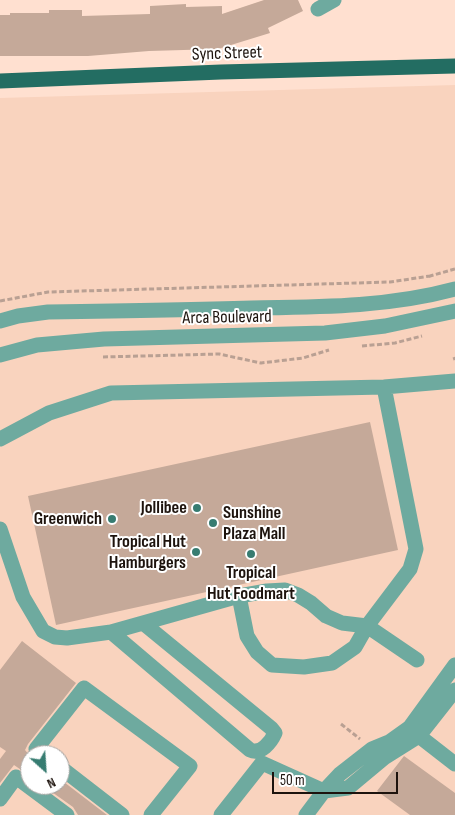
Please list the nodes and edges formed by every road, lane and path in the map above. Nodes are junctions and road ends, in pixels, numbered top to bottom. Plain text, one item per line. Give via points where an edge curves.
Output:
1 (334, 0) edge
2 (318, 9) dead end
3 (455, 66) edge
4 (0, 81) edge
5 (430, 276) dead end
6 (455, 289) edge
7 (0, 301) edge
8 (455, 311) edge
9 (0, 321) edge
10 (431, 334) dead end
11 (358, 347) dead end
12 (331, 349) dead end
13 (0, 355) edge
14 (96, 357) dead end
15 (455, 381) edge
16 (384, 387) junction
17 (0, 439) edge
18 (0, 529) edge
19 (239, 596) junction
20 (143, 623) junction
21 (367, 626) junction
22 (111, 632) junction
23 (417, 660) dead end
24 (455, 665) edge
25 (455, 690) edge
26 (419, 736) junction
27 (39, 745) edge
28 (455, 764) edge
29 (70, 775) edge
30 (324, 791) junction
31 (0, 799) edge
32 (67, 815) edge
33 (122, 815) edge
34 (151, 815) edge
35 (221, 815) edge
36 (306, 815) edge

1 - 2 street
3 - 4 main road, Sync Street
5 - 7 path via 390,282 48,292
6 - 9 street, Arca Boulevard via 373,304 48,312
8 - 13 street, Arca Boulevard via 385,326 325,333 104,339 37,345
10 - 11 path via 395,343
12 - 14 path via 303,358 261,363 219,354
15 - 16 street
16 - 17 street via 112,393 49,413
16 - 21 street via 416,549 410,570
18 - 22 street via 23,597 43,631 67,638
19 - 20 street
19 - 21 street via 285,590 311,603 326,616 342,623
19 - 21 street via 247,636 257,652 272,665 304,667 332,663 354,647
20 - 22 street
20 - 22 street via 271,728 274,733 272,739 259,752 250,750
21 - 23 street
24 - 30 street via 410,727 372,749
25 - 26 street
26 - 28 street
26 - 30 street via 384,758 348,788
27 - 34 street via 84,688 190,766
29 - 33 street
30 - 35 street via 262,763
30 - 36 street
31 - 32 street via 16,777

